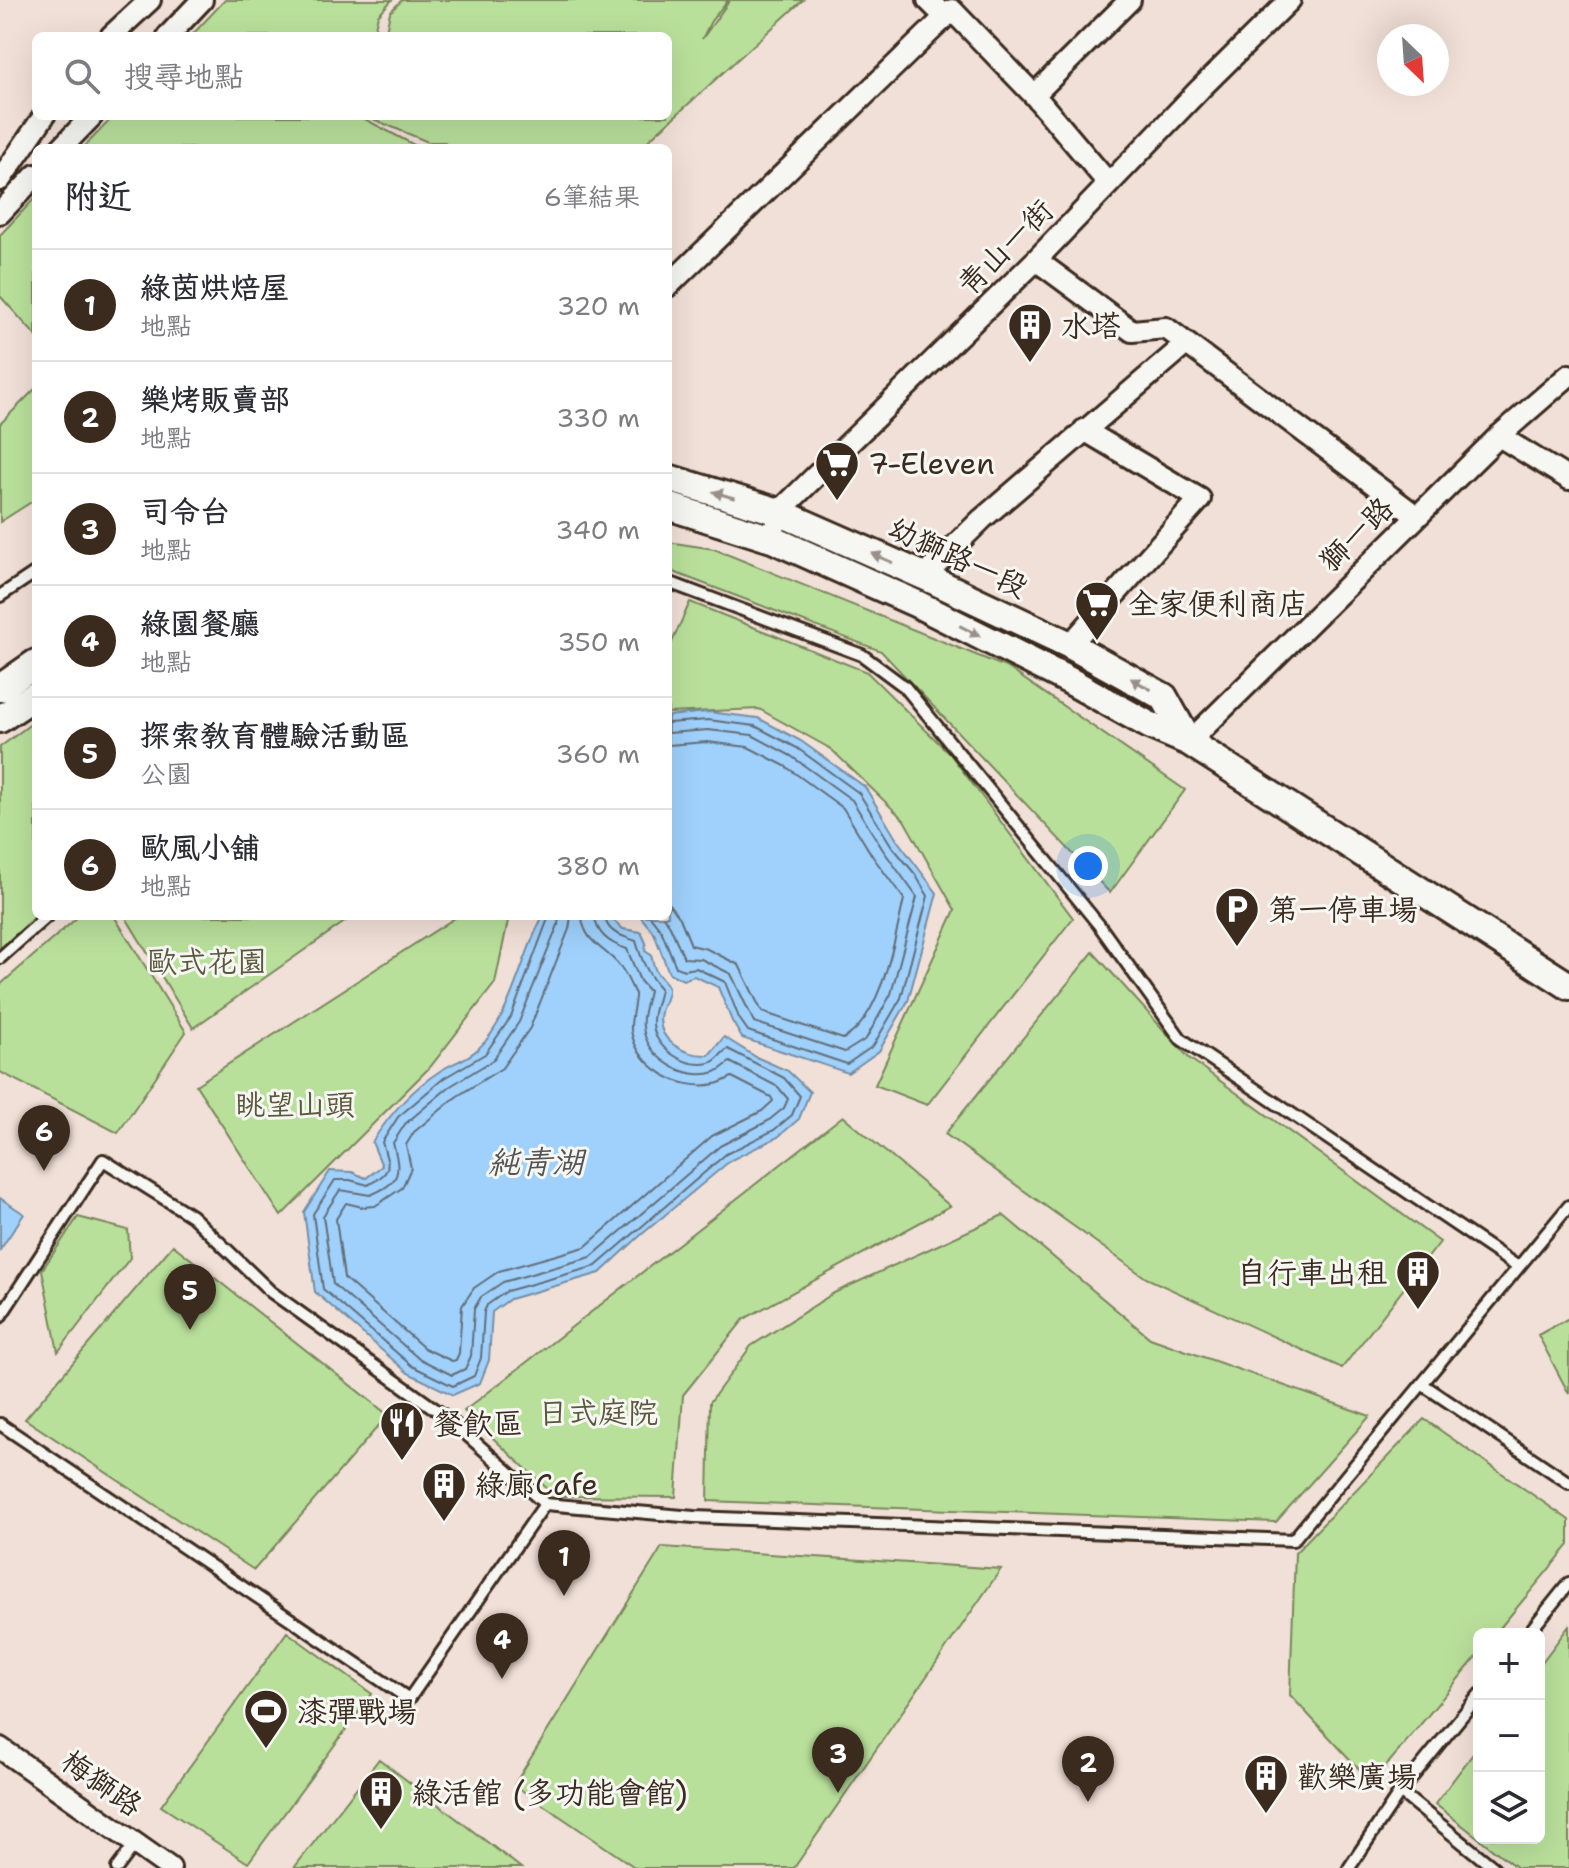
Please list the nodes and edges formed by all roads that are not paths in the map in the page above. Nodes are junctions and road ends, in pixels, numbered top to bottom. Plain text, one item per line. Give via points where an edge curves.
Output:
1 (150, 0) edge
2 (202, 0) edge
3 (928, 0) edge
4 (1130, 0) edge
5 (1290, 0) edge
6 (953, 9) edge
7 (115, 32) edge
8 (172, 32) edge
9 (1034, 95) junction
10 (41, 120) edge
11 (88, 120) edge
12 (65, 144) edge
13 (1, 179) edge
14 (32, 179) edge
15 (1109, 184) junction
16 (19, 193) junction
17 (0, 213) edge
18 (1036, 260) junction
19 (672, 282) edge
20 (1186, 344) junction
21 (1569, 375) edge
22 (1084, 430) junction
23 (1499, 436) junction
24 (672, 479) edge
25 (1569, 479) edge
26 (672, 507) edge
27 (779, 512) junction
28 (1416, 516) junction
29 (772, 539) junction
30 (32, 575) edge
31 (924, 576) junction
32 (672, 584) edge
33 (0, 596) edge
34 (1070, 645) junction
35 (32, 666) edge
36 (0, 688) edge
37 (32, 698) edge
38 (0, 719) edge
39 (1189, 742) junction
40 (43, 920) edge
41 (0, 958) edge
42 (1569, 986) edge
43 (1569, 1206) edge
44 (1518, 1267) junction
45 (0, 1317) edge
46 (1422, 1384) junction
47 (0, 1424) edge
48 (1569, 1483) edge
49 (545, 1504) junction
50 (1569, 1583) edge
51 (1533, 1628) edge
52 (1475, 1700) edge
53 (0, 1748) edge
54 (1400, 1792) junction
55 (135, 1844) junction
56 (117, 1868) edge
57 (170, 1868) edge
58 (1349, 1868) edge
59 (1494, 1868) edge

1 - 7 street
2 - 8 street
3 - 6 street
4 - 9 street
5 - 15 street, 青山一街
6 - 9 street
6 - 19 street
9 - 15 street
10 - 13 street
11 - 12 street
13 - 16 street
14 - 16 street
15 - 18 street, 青山一街
16 - 17 street
18 - 20 street via 1132,331 1166,328
18 - 27 street, 青山一街
20 - 22 street
20 - 28 street
21 - 23 street, 獅一路
22 - 31 street
22 - 34 street via 1200,499
23 - 25 street
23 - 28 street, 獅一路
27 -> 24 street, 幼獅路一段
26 - 29 street, 幼獅路一段
27 - 29 street
31 -> 27 street, 幼獅路一段
28 - 39 street, 獅一路
29 -> 39 street, 幼獅路一段 via 917,604
30 - 33 lane
31 - 34 street, 幼獅路一段
32 - 44 lane via 862,655 905,687 1099,925 1181,1039
39 -> 34 street, 幼獅路一段 via 1164,697
35 - 36 street
37 - 38 street
39 - 42 street, 幼獅路一段
40 - 41 lane
43 - 44 lane
44 - 46 lane
45 - 49 lane via 103,1160 192,1216 271,1292 449,1419
46 - 48 lane
46 - 49 lane via 1293,1540 694,1517
47 - 49 lane via 409,1699
50 - 51 lane
52 - 54 lane
53 - 55 street, 梅獅路
54 - 58 lane
54 - 59 lane
55 - 56 lane
55 - 57 street, 梅獅路

